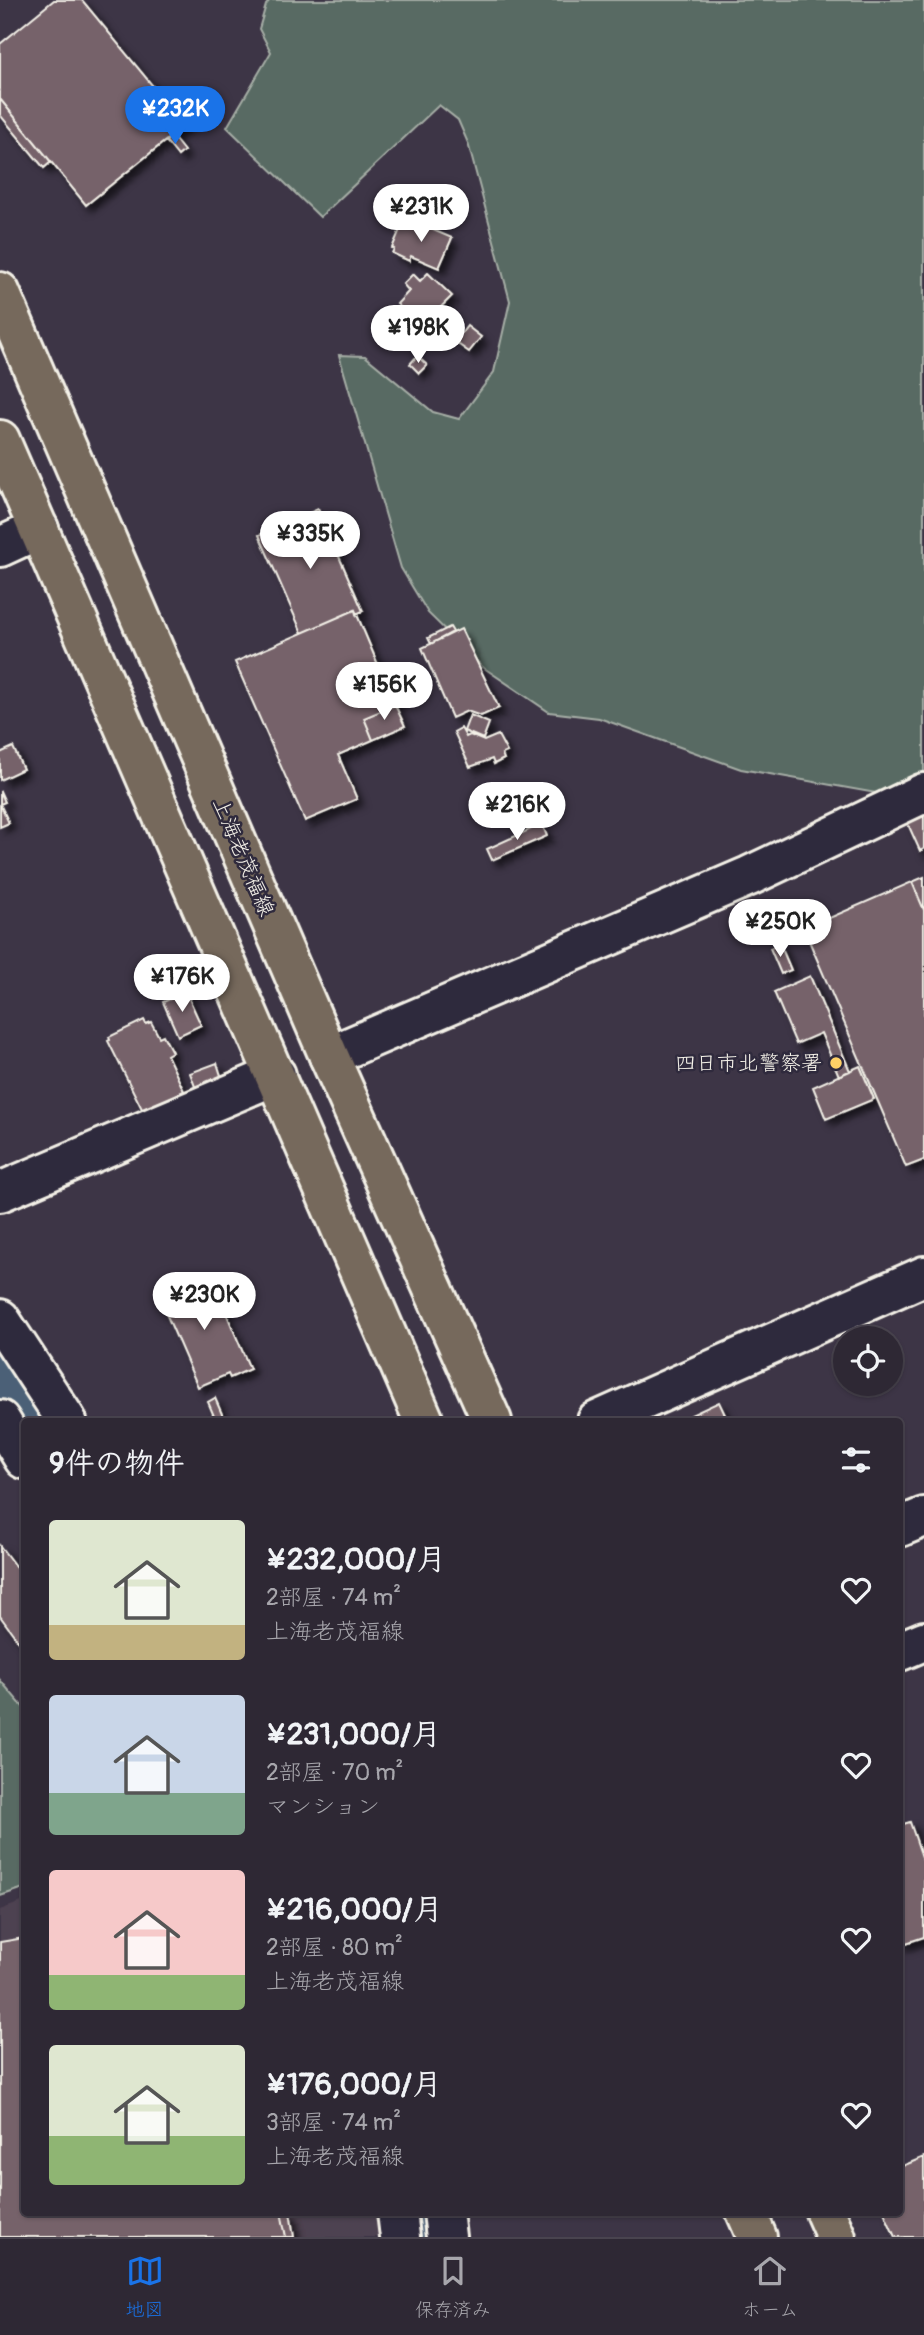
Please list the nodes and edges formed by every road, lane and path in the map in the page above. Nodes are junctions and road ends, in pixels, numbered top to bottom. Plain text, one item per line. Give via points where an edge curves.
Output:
1 (0, 292) edge
2 (0, 440) edge
3 (39, 529) junction
4 (0, 547) edge
5 (924, 793) edge
6 (329, 1056) junction
7 (276, 1075) junction
8 (0, 1192) edge
9 (924, 1276) edge
10 (0, 1319) edge
11 (65, 1418) edge
12 (423, 1418) edge
13 (491, 1418) edge
14 (604, 1418) edge
15 (0, 1420) edge
16 (21, 1454) edge
17 (924, 1517) edge
18 (903, 1526) edge
19 (924, 1641) edge
20 (903, 1650) edge
21 (397, 2216) edge
22 (443, 2216) edge
23 (748, 2216) edge
24 (827, 2216) edge
25 (400, 2237) edge
26 (446, 2237) edge
27 (757, 2237) edge
28 (836, 2237) edge

1 - 6 main road, 上海老茂福線
2 - 3 main road
3 - 4 street
3 - 7 main road
5 - 6 street via 749,876
6 - 13 main road, 上海老茂福線
7 - 8 street
7 - 12 main road
9 - 14 street
10 - 11 street
15 - 16 street
17 - 18 street
19 - 20 street
21 - 25 street
22 - 26 street
23 - 27 main road
24 - 28 main road

